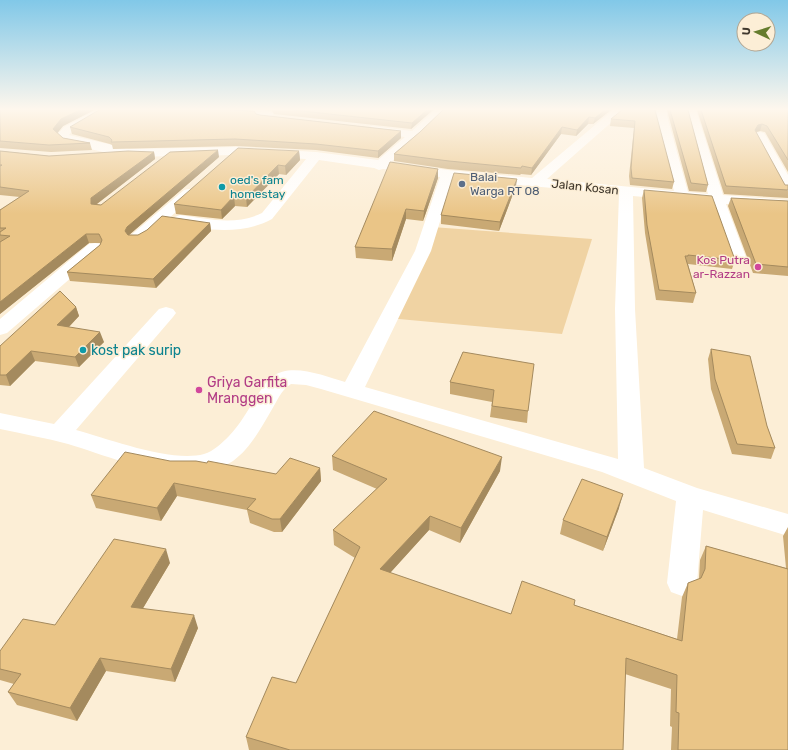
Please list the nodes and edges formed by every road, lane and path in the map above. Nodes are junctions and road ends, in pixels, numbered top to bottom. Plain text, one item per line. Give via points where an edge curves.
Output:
1 (92, 145) edge
2 (403, 145) edge
3 (578, 145) edge
4 (669, 145) edge
5 (701, 145) edge
6 (765, 145) edge
7 (236, 151) junction
8 (130, 153) junction
9 (90, 156) edge
10 (316, 156) junction
11 (379, 166) junction
12 (219, 167) edge
13 (448, 174) junction
14 (201, 182) edge
15 (535, 182) junction
16 (788, 188) edge
17 (626, 191) junction
18 (682, 196) junction
19 (717, 199) junction
20 (788, 204) edge
21 (161, 218) junction
22 (136, 239) edge
23 (95, 248) edge
24 (738, 260) dead end
25 (166, 313) dead end
26 (0, 330) edge
27 (352, 390) junction
28 (0, 421) edge
29 (59, 434) junction
30 (631, 474) junction
31 (690, 496) junction
32 (788, 525) edge
33 (682, 582) dead end

1 - 8 street
2 - 11 street
3 - 15 street
4 - 18 street
5 - 19 street
6 - 16 street
7 - 8 street, Jalan Kosan
7 - 10 street, Jalan Kosan
7 - 12 street
8 - 9 street, Jalan Kosan
10 - 11 street, Jalan Kosan
10 - 21 street via 267,216 259,221 234,226
11 - 13 street, Jalan Kosan
13 - 15 street, Jalan Kosan
13 - 27 street via 423,251
14 - 21 street
15 - 17 street, Jalan Kosan
17 - 18 street, Jalan Kosan
17 - 30 street via 625,309
18 - 19 street, Jalan Kosan
19 - 20 street, Jalan Kosan
19 - 24 street
21 - 22 street
23 - 26 street
25 - 29 street
27 - 29 street via 302,378 285,379 272,390 245,436 221,457 204,464 184,465 152,459
27 - 30 street
28 - 29 street
30 - 31 street
31 - 32 street
31 - 33 street

